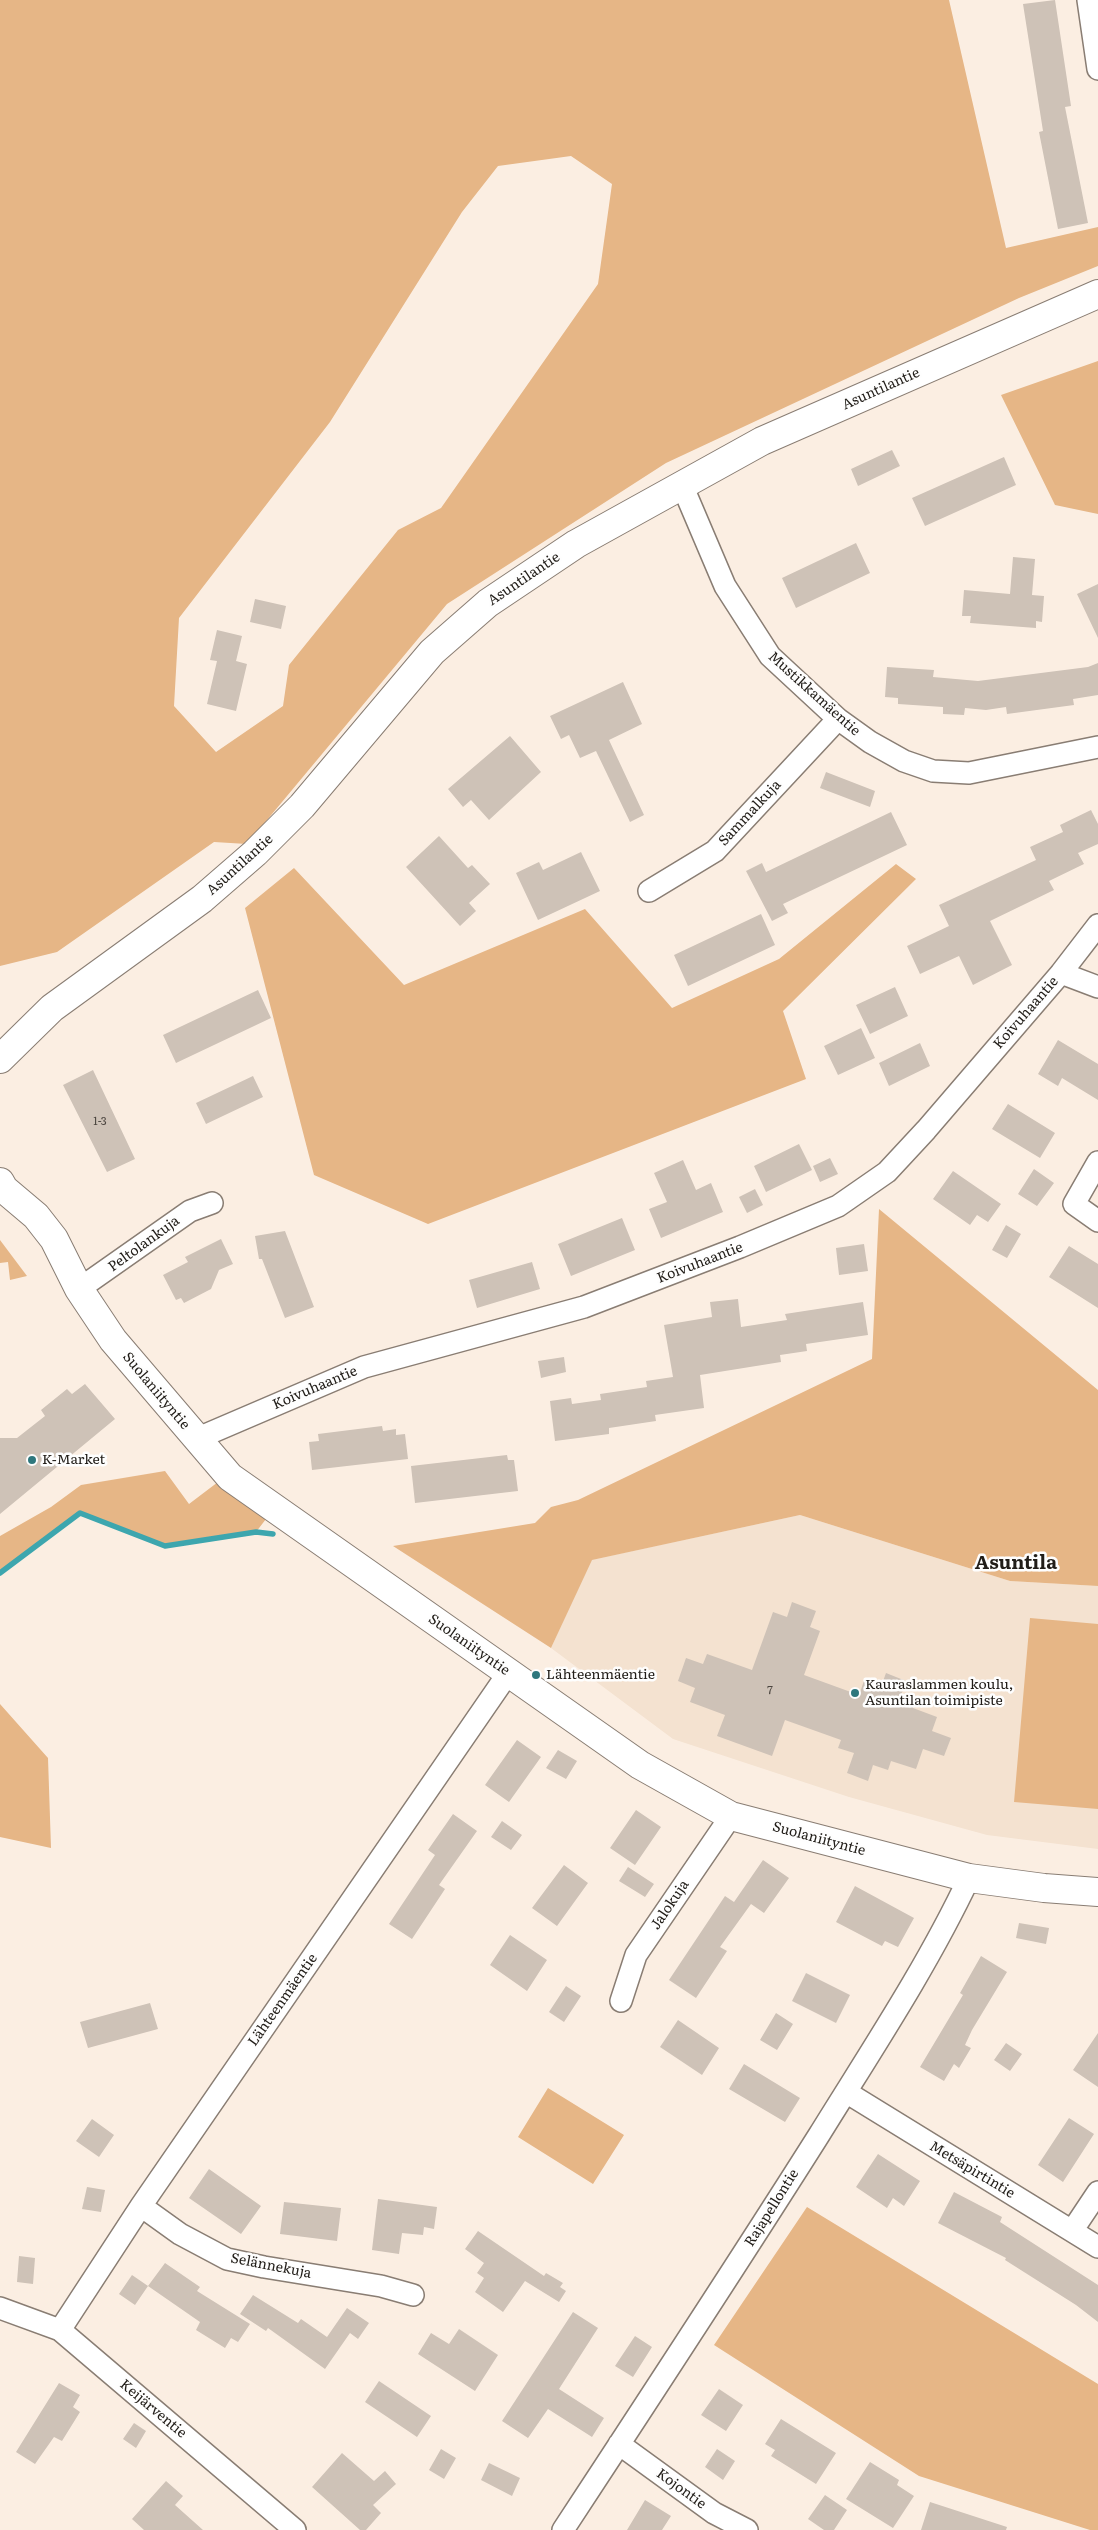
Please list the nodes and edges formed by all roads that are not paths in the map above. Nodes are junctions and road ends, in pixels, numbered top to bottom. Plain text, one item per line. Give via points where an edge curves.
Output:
1 (1088, 0) edge
2 (1098, 70) edge
3 (1098, 294) edge
4 (682, 485) junction
5 (838, 718) junction
6 (1098, 747) edge
7 (649, 891) dead end
8 (1098, 925) edge
9 (1061, 973) junction
10 (1098, 987) edge
11 (52, 1008) junction
12 (0, 1034) edge
13 (0, 1059) edge
14 (1098, 1162) edge
15 (2, 1186) edge
16 (212, 1203) dead end
17 (1098, 1220) edge
18 (79, 1289) junction
19 (196, 1439) junction
20 (509, 1672) junction
21 (731, 1816) junction
22 (969, 1878) junction
23 (1098, 1892) edge
24 (621, 2001) dead end
25 (846, 2092) junction
26 (1098, 2192) edge
27 (141, 2206) junction
28 (1072, 2231) junction
29 (1098, 2247) edge
30 (413, 2295) dead end
31 (0, 2308) edge
32 (60, 2330) junction
33 (619, 2444) junction
34 (712, 2521) edge
35 (295, 2530) edge
36 (562, 2530) edge
37 (747, 2530) edge

1 - 2 street
3 - 4 street, Asuntilantie via 762,441
4 - 5 street, Mustikkamäentie via 724,586 770,656
4 - 11 street, Asuntilantie via 576,544 488,603 432,652 302,806 255,853 202,899
5 - 6 street, Mustikkamäentie via 870,742 904,761 933,771 969,773
5 - 7 street, Sammalkuja via 714,851
8 - 9 street, Koivuhaantie
9 - 10 street
9 - 19 street, Koivuhaantie via 887,1172 838,1206 740,1248 584,1307 364,1367
11 - 12 street, Asuntilantie
11 - 13 street, Asuntilantie
14 - 17 street via 1074,1204
15 - 18 street, Suolaniityntie via 36,1216 54,1239
16 - 18 street, Peltolankuja via 190,1211
18 - 19 street, Suolaniityntie via 113,1340
19 - 20 street, Suolaniityntie via 230,1477
20 - 21 street, Suolaniityntie via 640,1765
20 - 27 street, Lähteenmäentie
21 - 22 street, Suolaniityntie
21 - 24 street, Jalokuja via 636,1955
22 - 23 street, Suolaniityntie
22 - 25 street, Rajapellontie via 948,1922
25 - 28 street, Metsäpirtintie
25 - 33 street, Rajapellontie
26 - 28 street
27 - 30 street, Selännekuja via 180,2234 227,2259 380,2286
27 - 32 street, Lähteenmäentie
28 - 29 street, Metsäpirtintie
31 - 32 street, Keijärventie
32 - 35 street, Keijärventie
33 - 34 street, Kojontie
33 - 36 street, Rajapellontie
34 - 37 street, Kojontie

